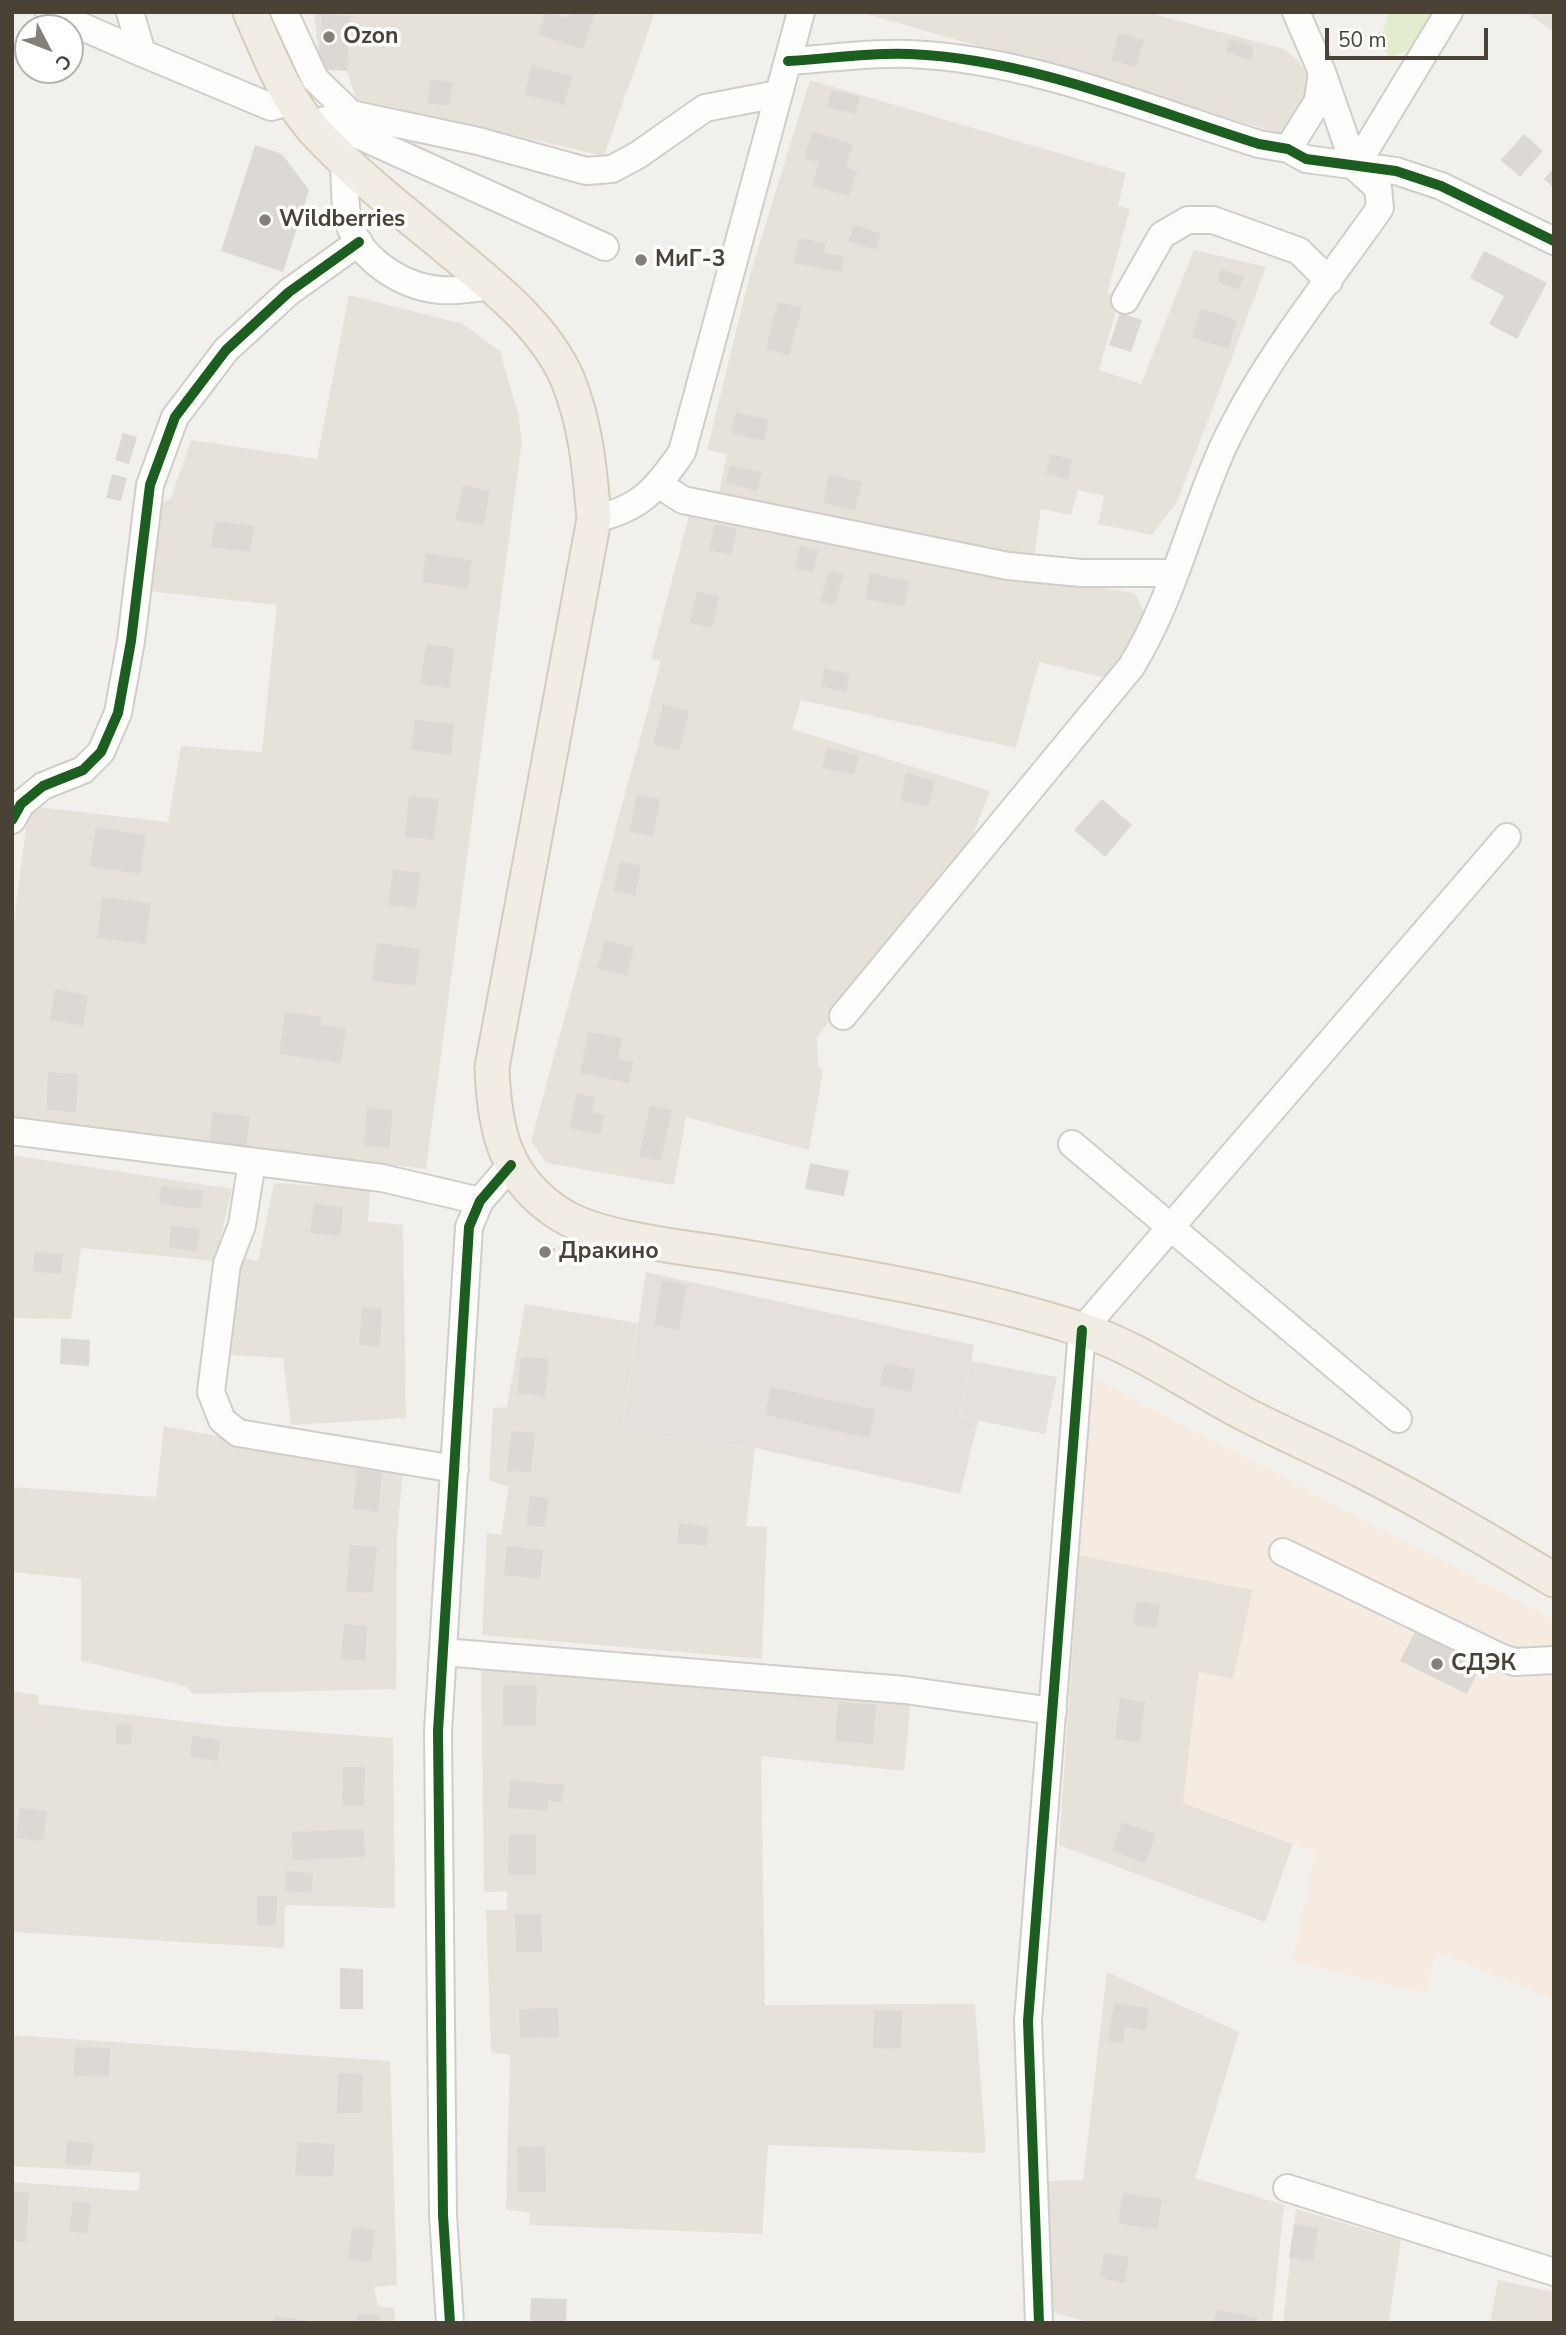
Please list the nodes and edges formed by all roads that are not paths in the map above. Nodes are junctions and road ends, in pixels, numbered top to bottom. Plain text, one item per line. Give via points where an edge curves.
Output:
1 (50, 12) edge
2 (130, 12) edge
3 (250, 12) edge
4 (284, 12) edge
5 (801, 12) edge
6 (1296, 12) edge
7 (1449, 12) edge
8 (142, 52) junction
9 (788, 61) junction
10 (1321, 72) junction
11 (778, 94) junction
12 (292, 101) junction
13 (351, 114) junction
14 (318, 124) junction
15 (1287, 149) junction
16 (344, 160) junction
17 (1355, 167) junction
18 (1554, 241) edge
19 (359, 242) junction
20 (605, 247) dead end
21 (1329, 281) junction
22 (494, 286) junction
23 (1125, 300) dead end
24 (660, 485) junction
25 (594, 519) junction
26 (1175, 573) junction
27 (12, 820) edge
28 (1507, 836) dead end
29 (843, 1016) dead end
30 (12, 1131) edge
31 (1072, 1144) dead end
32 (252, 1162) junction
33 (511, 1166) junction
34 (480, 1201) junction
35 (1170, 1230) junction
36 (1082, 1330) junction
37 (1398, 1419) dead end
38 (455, 1469) junction
39 (1283, 1552) dead end
40 (1554, 1580) edge
41 (443, 1651) junction
42 (1554, 1660) edge
43 (1053, 1711) junction
44 (1287, 2188) dead end
45 (1554, 2272) edge
46 (450, 2323) edge
47 (1039, 2323) edge

1 - 8 street
2 - 8 street
3 - 12 main road
4 - 13 street via 315,79
5 - 9 street
6 - 10 street
7 - 17 street
8 - 12 street via 271,107
9 - 11 street
9 - 15 street via 909,54 958,58 1033,73
10 - 15 street via 1318,101
10 - 17 street
11 - 13 street via 705,108 611,169 586,171 478,141
11 - 24 street via 682,453
12 - 14 main road
13 - 14 street
14 - 16 main road
14 - 20 street
15 - 17 street via 1307,159
16 - 19 street via 347,216
16 - 22 main road
17 - 18 street via 1396,171 1441,186
17 - 21 street via 1378,188 1380,208
19 - 22 street via 378,267 408,282 440,290
19 - 27 street via 289,292 226,350 175,417 150,485 118,713 101,752 83,770 44,786 21,804
21 - 23 street via 1299,251 1213,220 1188,220 1163,235
21 - 26 street via 1246,400 1213,471
22 - 25 main road via 541,338 566,376 583,427
24 - 25 street via 643,501
24 - 26 street via 683,499 1008,566 1081,573
25 - 33 main road via 492,1067 494,1112
26 - 29 street via 1153,631 1131,667
28 - 35 street
30 - 32 street
31 - 35 street
32 - 34 street via 382,1178
32 - 38 street via 242,1225 227,1264 211,1392 222,1420 238,1433
33 - 34 street
33 - 36 main road via 547,1205 582,1224 883,1280
34 - 38 street via 469,1227
35 - 36 street
35 - 37 street
36 - 40 main road via 1366,1472
36 - 43 street
38 - 41 street
39 - 42 street via 1502,1658
41 - 43 street via 905,1690
41 - 46 street via 438,1731 443,2215
43 - 47 street via 1028,2021
44 - 45 street

